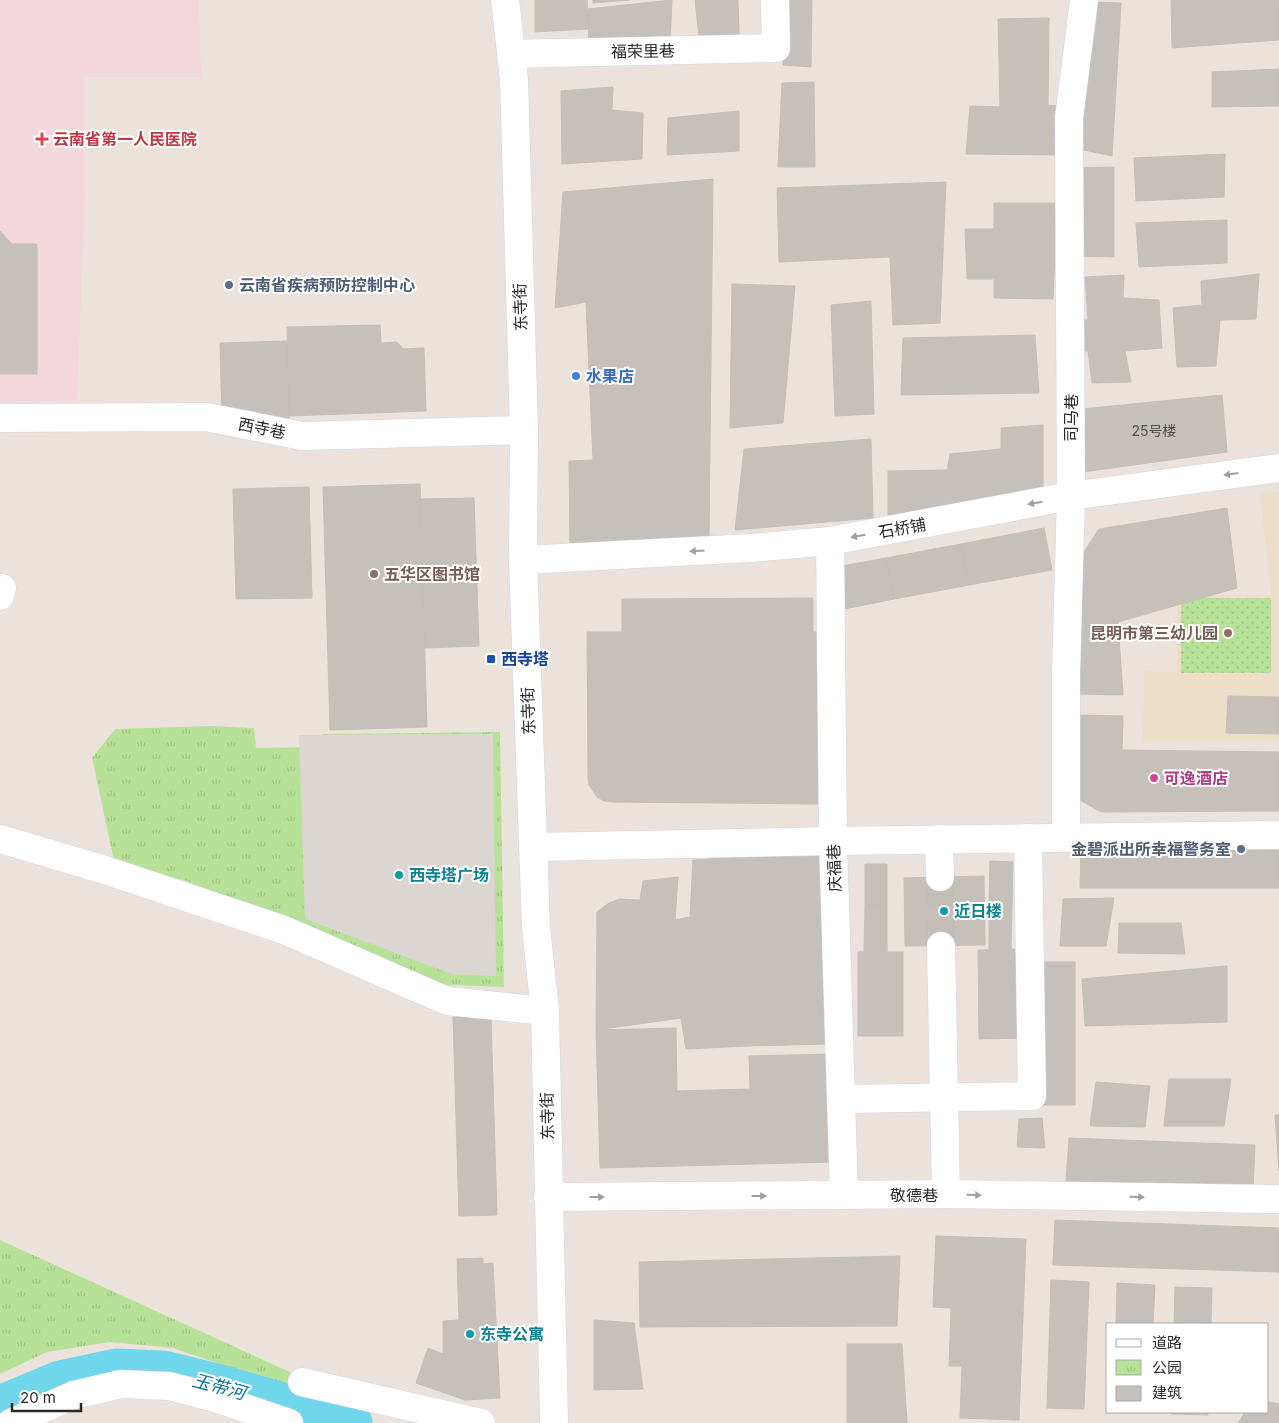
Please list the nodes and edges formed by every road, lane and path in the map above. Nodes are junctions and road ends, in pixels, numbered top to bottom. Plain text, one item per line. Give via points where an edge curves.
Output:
1 (505, 0) edge
2 (775, 0) edge
3 (1084, 0) edge
4 (511, 54) junction
5 (0, 418) edge
6 (524, 430) junction
7 (1279, 468) edge
8 (1072, 496) junction
9 (830, 541) junction
10 (523, 560) junction
11 (1279, 835) edge
12 (1066, 837) junction
13 (1028, 838) junction
14 (0, 839) edge
15 (938, 839) junction
16 (833, 841) junction
17 (533, 846) junction
18 (940, 877) tunnel mouth
19 (941, 946) tunnel mouth
20 (545, 1011) junction
21 (944, 1098) junction
22 (841, 1099) junction
23 (946, 1194) junction
24 (844, 1195) junction
25 (548, 1197) junction
26 (1279, 1199) edge
27 (302, 1382) dead end
28 (10, 1423) edge
29 (289, 1423) edge
30 (481, 1423) edge
31 (554, 1423) edge

1 - 4 street, 东寺街
2 - 4 street, 福荣里巷 via 776,48
3 - 8 street, 司马巷 via 1069,118
4 - 6 street, 东寺街
5 - 6 street, 西寺巷 via 206,417 302,436
6 - 10 street, 东寺街
7 -> 8 street, 石桥铺
8 -> 9 street, 石桥铺
8 - 12 street, 司马巷 via 1066,674
9 -> 10 street, 石桥铺
9 - 16 street, 庆福巷
10 - 17 street, 东寺街
11 - 12 street
12 - 13 street
13 - 15 street
13 - 21 street via 1032,1096
14 - 20 street via 105,870 284,930 447,1001
15 - 16 street
15 - 18 street
16 - 17 street
16 - 22 street, 庆福巷
17 - 20 street, 东寺街 via 536,928
19 - 21 street
20 - 25 street, 东寺街
21 - 22 street
21 - 23 street
22 - 24 street, 庆福巷
23 - 24 street, 敬德巷
23 -> 26 street, 敬德巷
25 -> 24 street, 敬德巷
25 - 31 street, 东寺街
27 - 30 street
28 - 29 street via 74,1394 121,1384 169,1386

